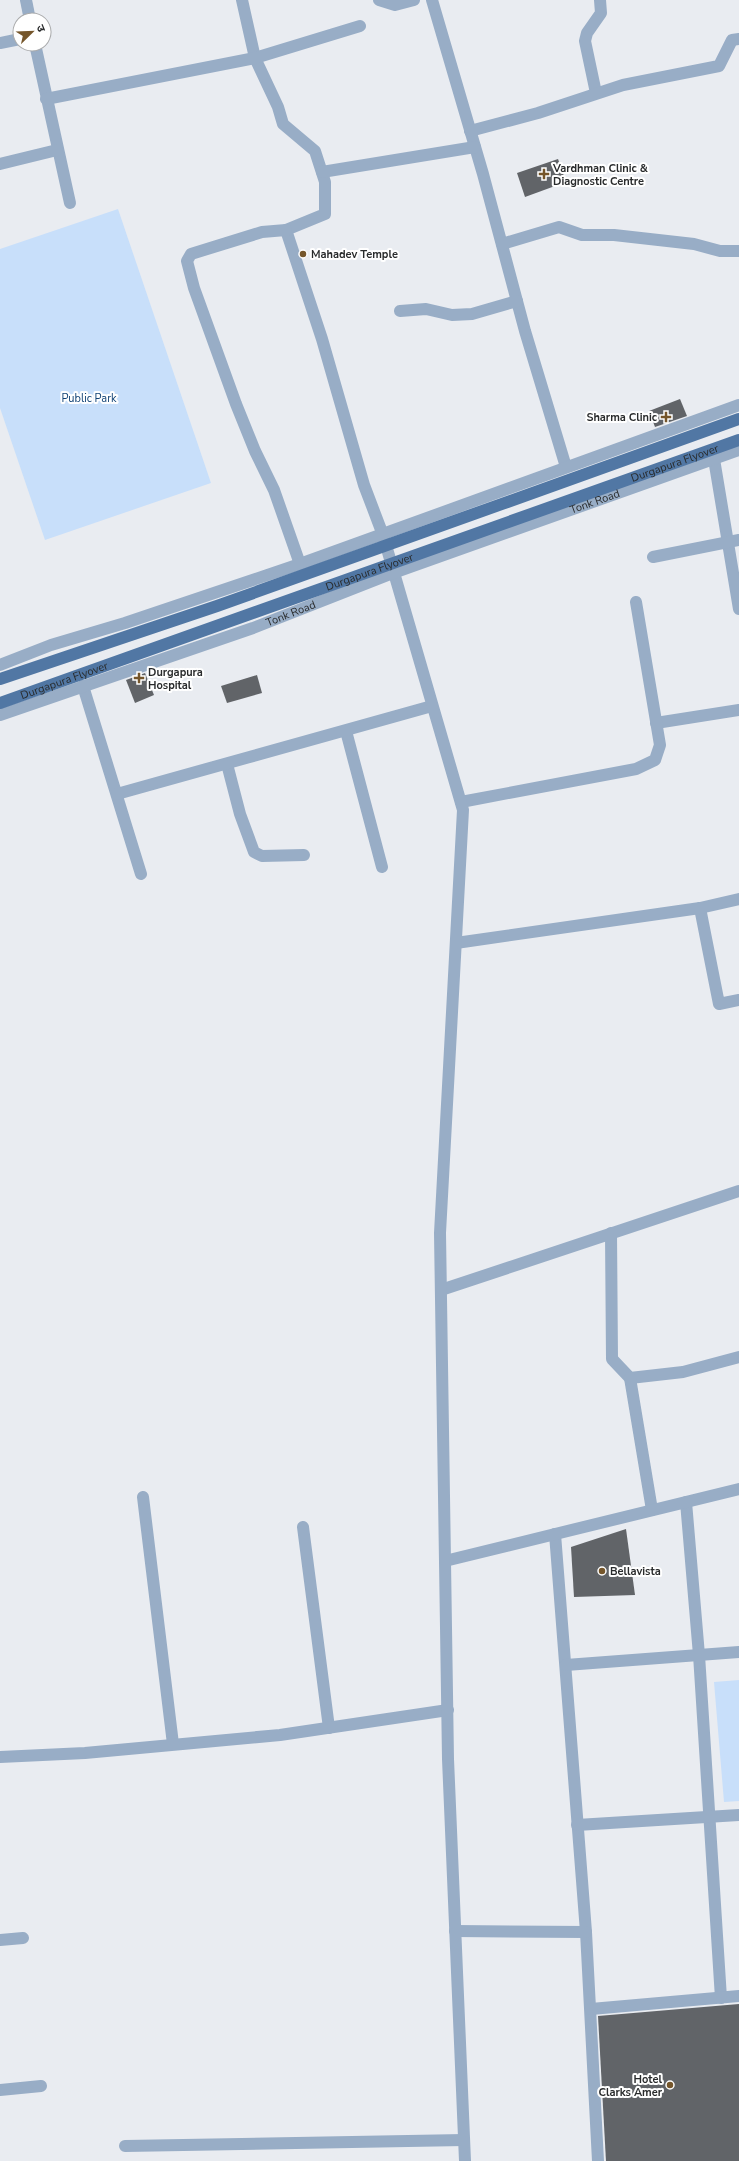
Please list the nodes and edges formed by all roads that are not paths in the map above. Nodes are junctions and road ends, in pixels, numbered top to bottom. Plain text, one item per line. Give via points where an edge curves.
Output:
1 (26, 0) edge
2 (242, 0) edge
3 (379, 0) edge
4 (414, 0) edge
5 (432, 0) edge
6 (600, 0) edge
7 (28, 12) edge
8 (360, 26) dead end
9 (739, 39) edge
10 (12, 40) edge
11 (0, 43) edge
12 (37, 52) edge
13 (255, 58) junction
14 (596, 93) junction
15 (46, 98) junction
16 (470, 131) junction
17 (475, 147) junction
18 (57, 150) junction
19 (0, 164) edge
20 (322, 172) junction
21 (70, 203) dead end
22 (286, 230) junction
23 (502, 244) junction
24 (739, 251) edge
25 (517, 301) junction
26 (400, 311) dead end
27 (739, 405) edge
28 (739, 419) edge
29 (739, 440) edge
30 (739, 450) edge
31 (714, 459) junction
32 (566, 467) junction
33 (382, 535) junction
34 (733, 541) edge
35 (654, 557) dead end
36 (300, 564) junction
37 (393, 573) junction
38 (636, 602) dead end
39 (739, 609) edge
40 (0, 665) edge
41 (0, 679) edge
42 (83, 686) junction
43 (0, 703) edge
44 (432, 706) junction
45 (739, 710) edge
46 (0, 715) edge
47 (656, 723) junction
48 (346, 731) junction
49 (227, 764) junction
50 (117, 794) junction
51 (460, 802) junction
52 (304, 855) dead end
53 (382, 867) dead end
54 (141, 874) dead end
55 (739, 899) edge
56 (700, 908) junction
57 (456, 943) junction
58 (739, 1000) edge
59 (739, 1192) edge
60 (611, 1233) junction
61 (441, 1290) junction
62 (739, 1357) edge
63 (630, 1378) junction
64 (739, 1488) edge
65 (143, 1497) dead end
66 (686, 1502) junction
67 (652, 1510) junction
68 (303, 1527) dead end
69 (555, 1534) junction
70 (445, 1561) junction
71 (739, 1652) edge
72 (699, 1655) junction
73 (566, 1665) junction
74 (448, 1710) junction
75 (329, 1728) junction
76 (173, 1744) junction
77 (0, 1758) edge
78 (739, 1815) edge
79 (710, 1818) junction
80 (577, 1825) junction
81 (455, 1932) junction
82 (586, 1932) junction
83 (23, 1938) dead end
84 (0, 1940) edge
85 (739, 1996) edge
86 (721, 1998) junction
87 (591, 2009) junction
88 (41, 2086) dead end
89 (0, 2090) edge
90 (464, 2140) junction
91 (125, 2146) dead end
92 (465, 2161) edge
93 (598, 2161) edge

1 - 7 street
2 - 13 street
3 - 4 street via 395,5
5 - 16 street
6 - 14 street via 600,13 587,33 585,41
8 - 13 street
9 - 14 street via 732,40 719,66 623,85
10 - 11 street
12 - 15 street
13 - 15 street
13 - 20 street via 278,107 283,124 315,151
14 - 16 street via 538,113
15 - 18 street
16 - 17 street
17 - 20 street
17 - 23 street
18 - 19 street
18 - 21 street
20 - 22 street via 325,182 325,214
22 - 33 street via 322,338 364,485
22 - 36 street via 262,232 191,254 187,261 194,288 236,404 274,490
23 - 24 street via 559,227 582,234 614,235 694,244 720,251
23 - 25 street
25 - 26 street via 472,314 452,315 426,309
25 - 32 street
27 - 32 street
28 - 41 main road, Durgapura Flyover, bridge via 217,606
29 - 43 main road, Durgapura Flyover, bridge
30 - 31 street, Tonk Road
31 - 34 street
31 - 37 street, Tonk Road
32 - 33 street
33 - 36 street
33 - 37 street
34 - 35 street
34 - 39 street
36 - 40 street via 51,645
37 - 42 street, Tonk Road via 253,628
37 - 44 street
38 - 47 street
42 - 46 street, Tonk Road
42 - 50 street
44 - 48 street
44 - 51 street
45 - 47 street
47 - 51 street via 660,745 655,760 636,769
48 - 49 street
48 - 53 street
49 - 50 street
49 - 52 street via 242,822 254,852 262,856
50 - 54 street
51 - 57 street via 463,810
55 - 56 street
56 - 57 street
56 - 58 street via 719,1004
57 - 61 street via 440,1233
59 - 60 street
60 - 61 street
60 - 63 street via 612,1359
61 - 70 street
62 - 63 street via 683,1372
63 - 67 street
64 - 66 street
65 - 76 street
66 - 67 street
66 - 72 street
67 - 69 street
68 - 75 street
69 - 70 street
69 - 73 street
70 - 74 street
71 - 72 street
72 - 73 street
72 - 79 street
73 - 80 street
74 - 75 street
74 - 81 street
75 - 76 street
76 - 77 street
78 - 79 street
79 - 80 street
79 - 86 street
80 - 82 street
81 - 82 street
81 - 90 street
82 - 87 street
83 - 84 street
85 - 86 street
86 - 87 street
87 - 93 street
88 - 89 street
90 - 91 street
90 - 92 street

